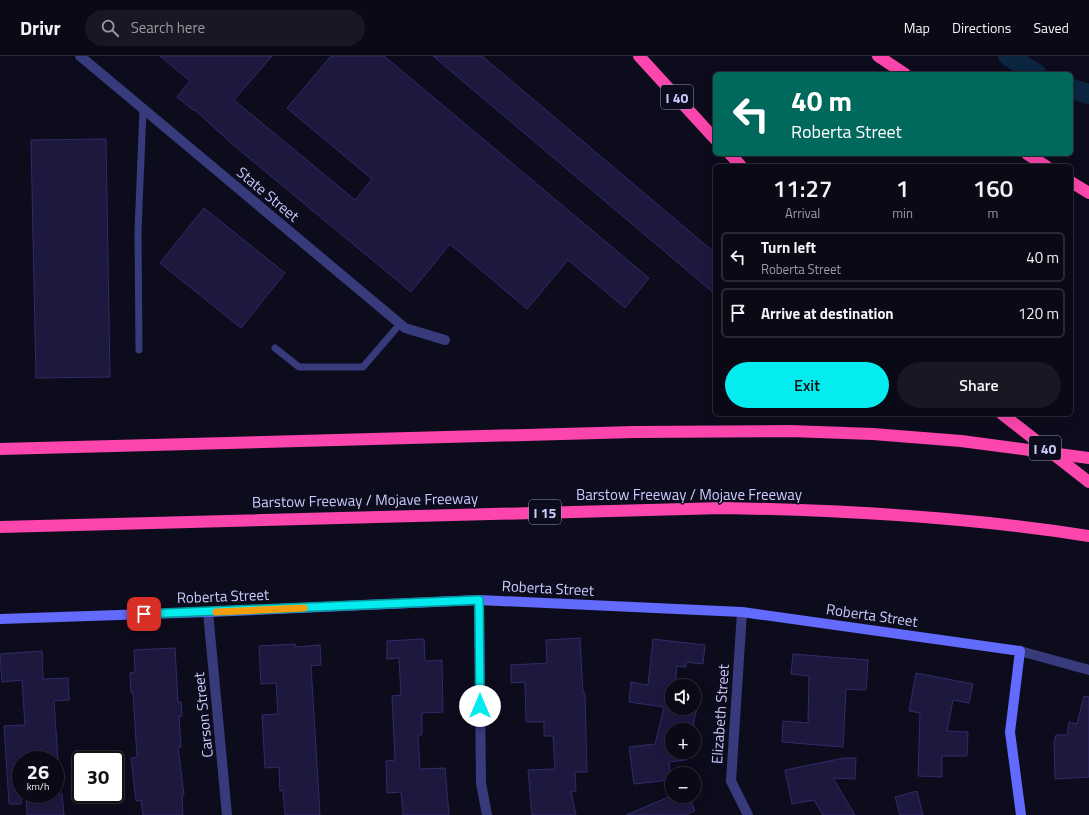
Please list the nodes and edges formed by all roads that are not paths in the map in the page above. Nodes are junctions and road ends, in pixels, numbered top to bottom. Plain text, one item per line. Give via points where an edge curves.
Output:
1 (80, 56) edge
2 (639, 56) edge
3 (878, 56) edge
4 (902, 72) edge
5 (143, 109) junction
6 (713, 137) edge
7 (732, 156) edge
8 (1030, 156) edge
9 (739, 164) edge
10 (1043, 164) edge
11 (1073, 183) edge
12 (1089, 193) edge
13 (400, 324) junction
14 (445, 340) dead end
15 (275, 348) dead end
16 (139, 350) dead end
17 (1005, 416) edge
18 (0, 449) edge
19 (1089, 458) edge
20 (1089, 482) edge
21 (0, 527) edge
22 (1089, 536) edge
23 (479, 600) junction
24 (208, 612) junction
25 (742, 612) junction
26 (0, 619) edge
27 (1020, 651) junction
28 (1089, 670) edge
29 (227, 815) edge
30 (487, 815) edge
31 (748, 815) edge
32 (1021, 815) edge

1 - 5 street, State Street
2 - 6 highway, I 40
3 - 4 highway
5 - 13 street, State Street
5 - 16 lane via 138,231
7 - 9 highway
8 - 10 highway
11 - 12 highway
13 - 14 street, State Street via 405,328
13 - 15 lane via 363,367 299,367
17 - 20 highway, I 40
18 - 19 highway via 634,432 790,431 961,441
21 - 22 highway, Barstow Freeway / Mojave Freeway / I 15 via 723,508 848,511 1008,525
23 - 24 street, Roberta Street
23 - 25 street, Roberta Street
23 - 30 street via 480,783
24 - 26 street, Roberta Street
24 - 29 street, Carson Street
25 - 27 street, Roberta Street
25 - 31 street, Elizabeth Street via 731,781
27 - 28 street, Roberta Street
27 - 32 street via 1010,732

